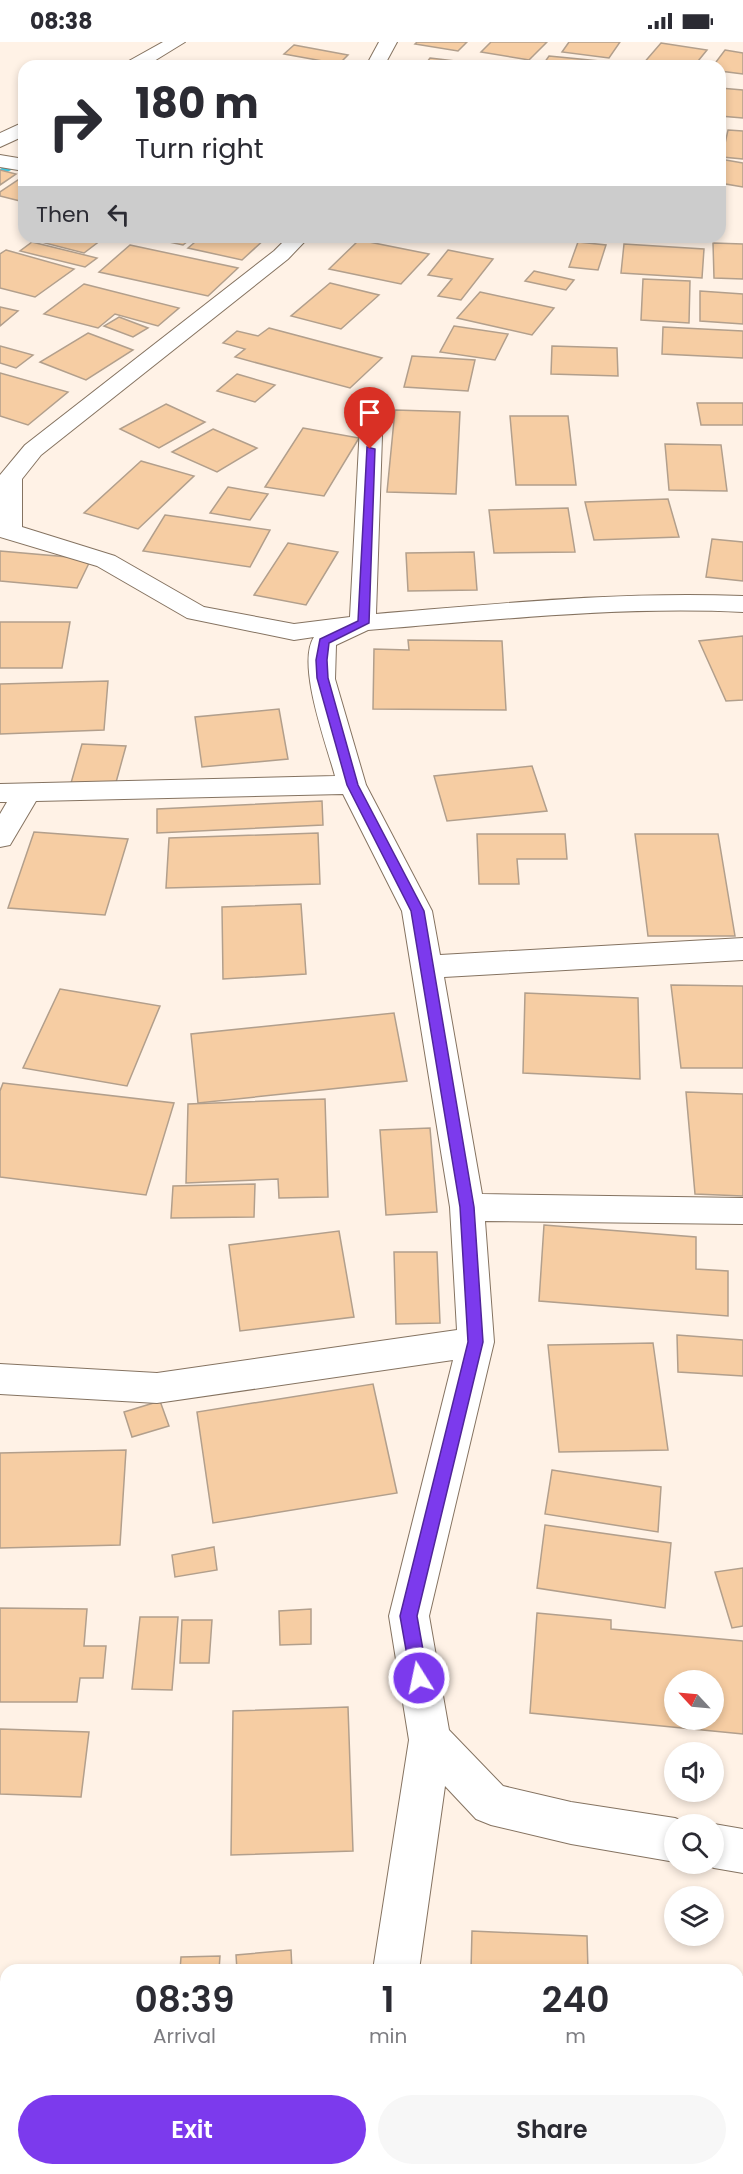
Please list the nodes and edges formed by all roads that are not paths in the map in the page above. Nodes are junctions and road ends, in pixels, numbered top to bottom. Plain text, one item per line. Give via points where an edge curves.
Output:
1 (176, 42) edge
2 (388, 42) edge
3 (144, 60) edge
4 (378, 60) edge
5 (18, 131) edge
6 (0, 141) edge
7 (0, 161) edge
8 (18, 164) edge
9 (293, 243) edge
10 (372, 406) dead end
11 (5, 531) edge
12 (743, 604) edge
13 (363, 623) junction
14 (352, 785) junction
15 (13, 793) edge
16 (0, 838) edge
17 (743, 949) edge
18 (426, 967) junction
19 (467, 1207) junction
20 (743, 1211) edge
21 (476, 1342) junction
22 (0, 1379) edge
23 (430, 1740) junction
24 (664, 1838) edge
25 (724, 1848) edge
26 (743, 1851) edge
27 (397, 1964) edge

1 - 3 street
2 - 4 street
5 - 6 street
7 - 8 street
9 - 11 street via 33,450 10,478
10 - 13 street
11 - 13 street via 106,561 196,613 294,632
12 - 13 street via 586,605
13 - 14 street via 324,641 321,660 322,678
14 - 15 street
14 - 18 street via 417,911
15 - 16 street
17 - 18 street
18 - 19 street
19 - 20 street
19 - 21 street
21 - 22 street via 157,1388
21 - 23 street via 409,1616
23 - 24 street via 491,1804 571,1824
23 - 27 street
25 - 26 street

